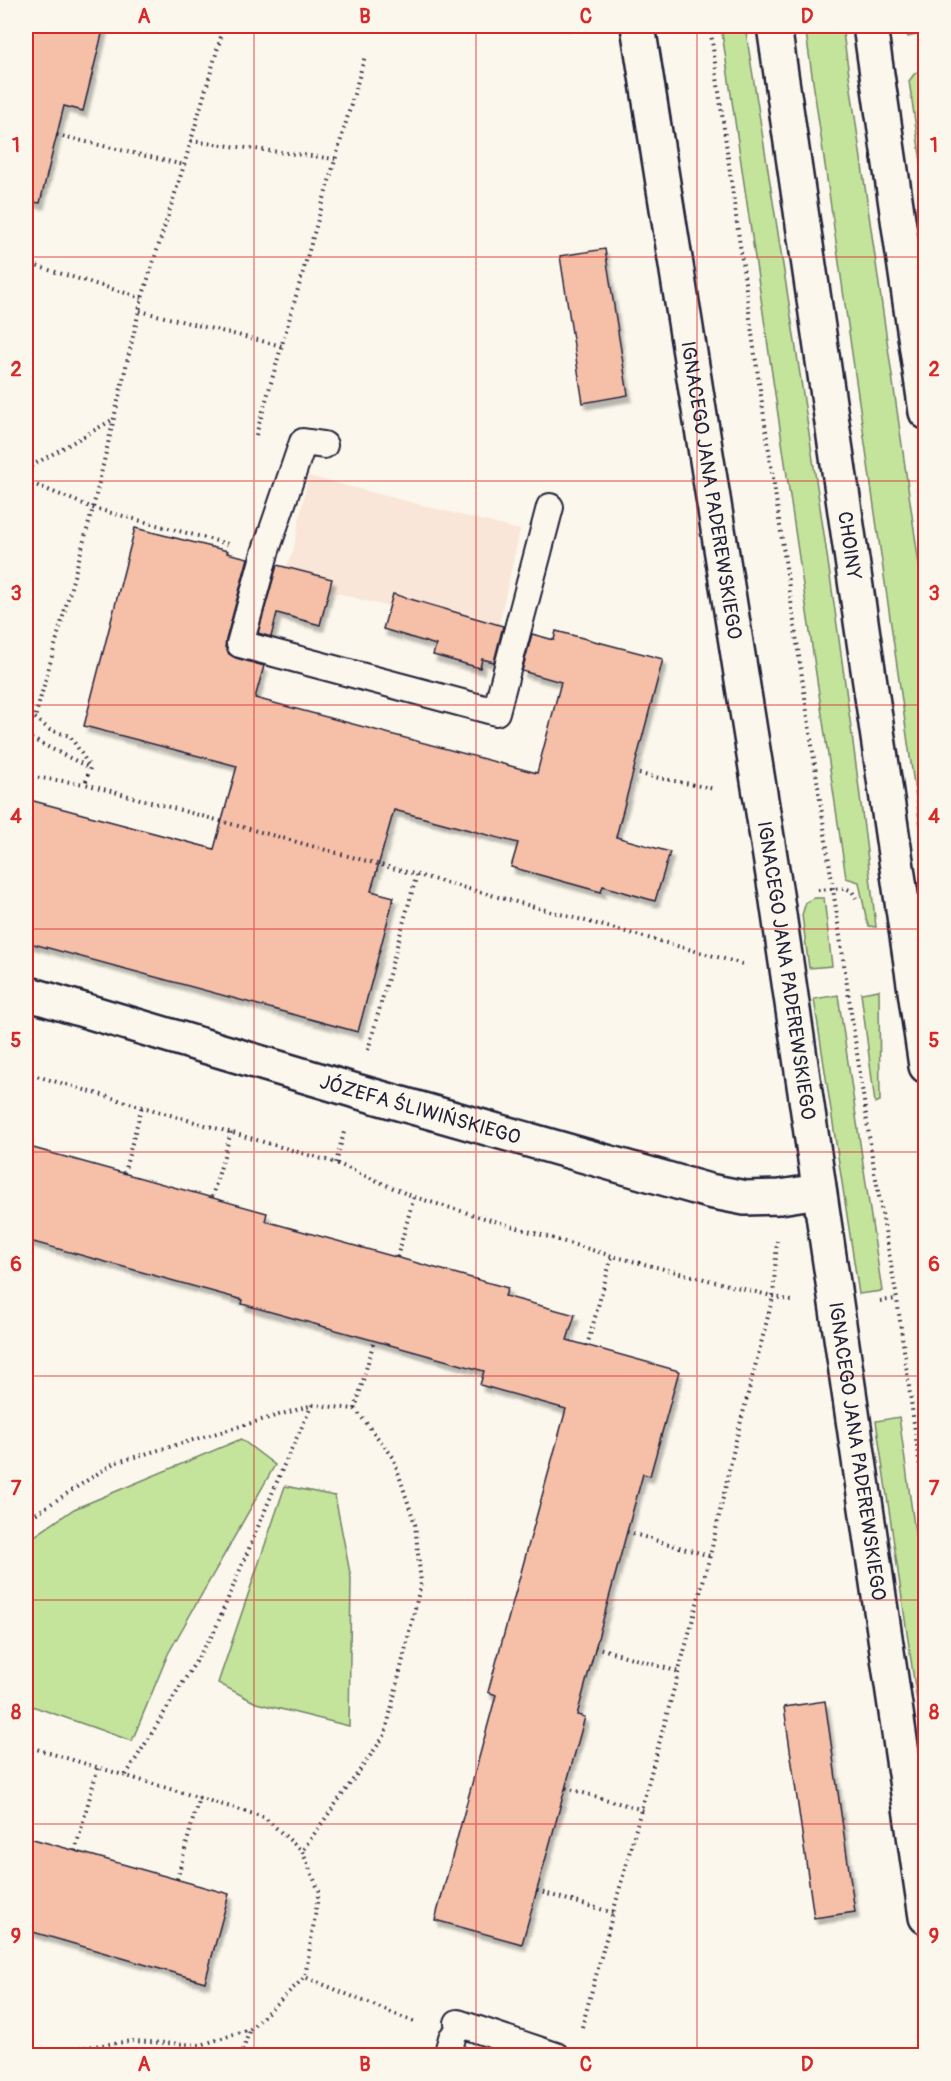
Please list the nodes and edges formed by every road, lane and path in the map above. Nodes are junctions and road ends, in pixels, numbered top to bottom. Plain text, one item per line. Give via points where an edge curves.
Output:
1 (224, 26) edge
2 (568, 26) edge
3 (638, 26) edge
4 (710, 26) edge
5 (774, 26) edge
6 (870, 26) edge
7 (567, 31) dead end
8 (365, 56) dead end
9 (57, 135) dead end
10 (191, 141) junction
11 (334, 159) junction
12 (184, 165) junction
13 (26, 263) edge
14 (142, 298) junction
15 (140, 311) junction
16 (282, 346) junction
17 (926, 412) edge
18 (114, 418) junction
19 (255, 435) dead end
20 (324, 445) dead end
21 (26, 469) edge
22 (26, 482) edge
23 (550, 507) dead end
24 (93, 508) junction
25 (265, 554) junction
26 (26, 716) edge
27 (35, 717) junction
28 (26, 736) edge
29 (90, 768) junction
30 (639, 774) dead end
31 (26, 776) edge
32 (85, 784) junction
33 (719, 790) dead end
34 (417, 874) junction
35 (834, 889) junction
36 (776, 894) junction
37 (857, 901) dead end
38 (744, 964) dead end
39 (26, 993) edge
40 (926, 1066) edge
41 (26, 1073) edge
42 (356, 1091) junction
43 (142, 1106) junction
44 (231, 1132) junction
45 (336, 1163) junction
46 (123, 1173) dead end
47 (819, 1191) junction
48 (212, 1197) dead end
49 (414, 1197) junction
50 (780, 1197) junction
51 (612, 1256) junction
52 (397, 1257) dead end
53 (773, 1297) junction
54 (802, 1303) dead end
55 (374, 1341) dead end
56 (587, 1346) dead end
57 (313, 1405) junction
58 (356, 1409) junction
59 (926, 1511) edge
60 (26, 1520) edge
61 (627, 1533) dead end
62 (710, 1556) junction
63 (595, 1647) dead end
64 (679, 1672) junction
65 (26, 1746) edge
66 (98, 1767) junction
67 (126, 1775) junction
68 (566, 1788) dead end
69 (199, 1797) junction
70 (643, 1809) junction
71 (75, 1851) dead end
72 (302, 1851) junction
73 (177, 1880) dead end
74 (537, 1891) dead end
75 (614, 1913) junction
76 (926, 1917) edge
77 (305, 1977) junction
78 (250, 2029) junction
79 (580, 2034) dead end
80 (453, 2039) edge
81 (51, 2055) edge
82 (241, 2055) edge
83 (556, 2055) edge

1 - 10 path
2 - 7 path
3 - 36 street, IGNACEGO JANA PADEREWSKIEGO
4 - 35 path
5 - 40 street, CHOINY
6 - 17 street
8 - 11 path
9 - 12 path
10 - 11 path
10 - 12 path
11 - 16 path
12 - 14 path
13 - 14 path
14 - 15 path
15 - 16 path
15 - 18 path
16 - 19 path
18 - 21 path
18 - 24 path
20 - 25 lane via 303,442
22 - 24 path
23 - 25 lane via 496,712 240,644
24 - 25 path
24 - 27 path
26 - 27 path
27 - 29 path via 50,730 70,736
28 - 29 path
29 - 32 path
30 - 33 path
31 - 32 path
32 - 34 path
34 - 38 path
34 - 42 path
35 - 36 path
35 - 37 path via 852,891
35 - 59 path
36 - 47 street, IGNACEGO JANA PADEREWSKIEGO
39 - 42 street, JÓZEFA ŚLIWIŃSKIEGO
41 - 43 path
42 - 45 path
42 - 50 street, JÓZEFA ŚLIWIŃSKIEGO via 709,1191 745,1198
43 - 44 path
43 - 46 path
44 - 45 path
44 - 48 path
45 - 49 path
47 - 50 street, JÓZEFA ŚLIWIŃSKIEGO
47 - 76 street, IGNACEGO JANA PADEREWSKIEGO
49 - 51 path
49 - 52 path
50 - 53 path
51 - 53 path
51 - 56 path
53 - 54 path
53 - 62 path
55 - 58 path
57 - 58 path
57 - 60 path via 114,1462
57 - 67 path via 214,1632
58 - 72 path via 393,1457 415,1524 421,1583 385,1735
61 - 62 path
62 - 64 path
63 - 64 path
64 - 70 path
65 - 66 path
66 - 67 path
66 - 71 path
67 - 69 path
68 - 70 path
69 - 72 path via 264,1817
69 - 73 path
70 - 75 path
72 - 77 path via 319,1891
74 - 75 path
75 - 79 path
77 - 78 path
77 - 80 path
78 - 81 path via 201,2045 132,2041 56,2051
78 - 82 path
80 - 83 lane

